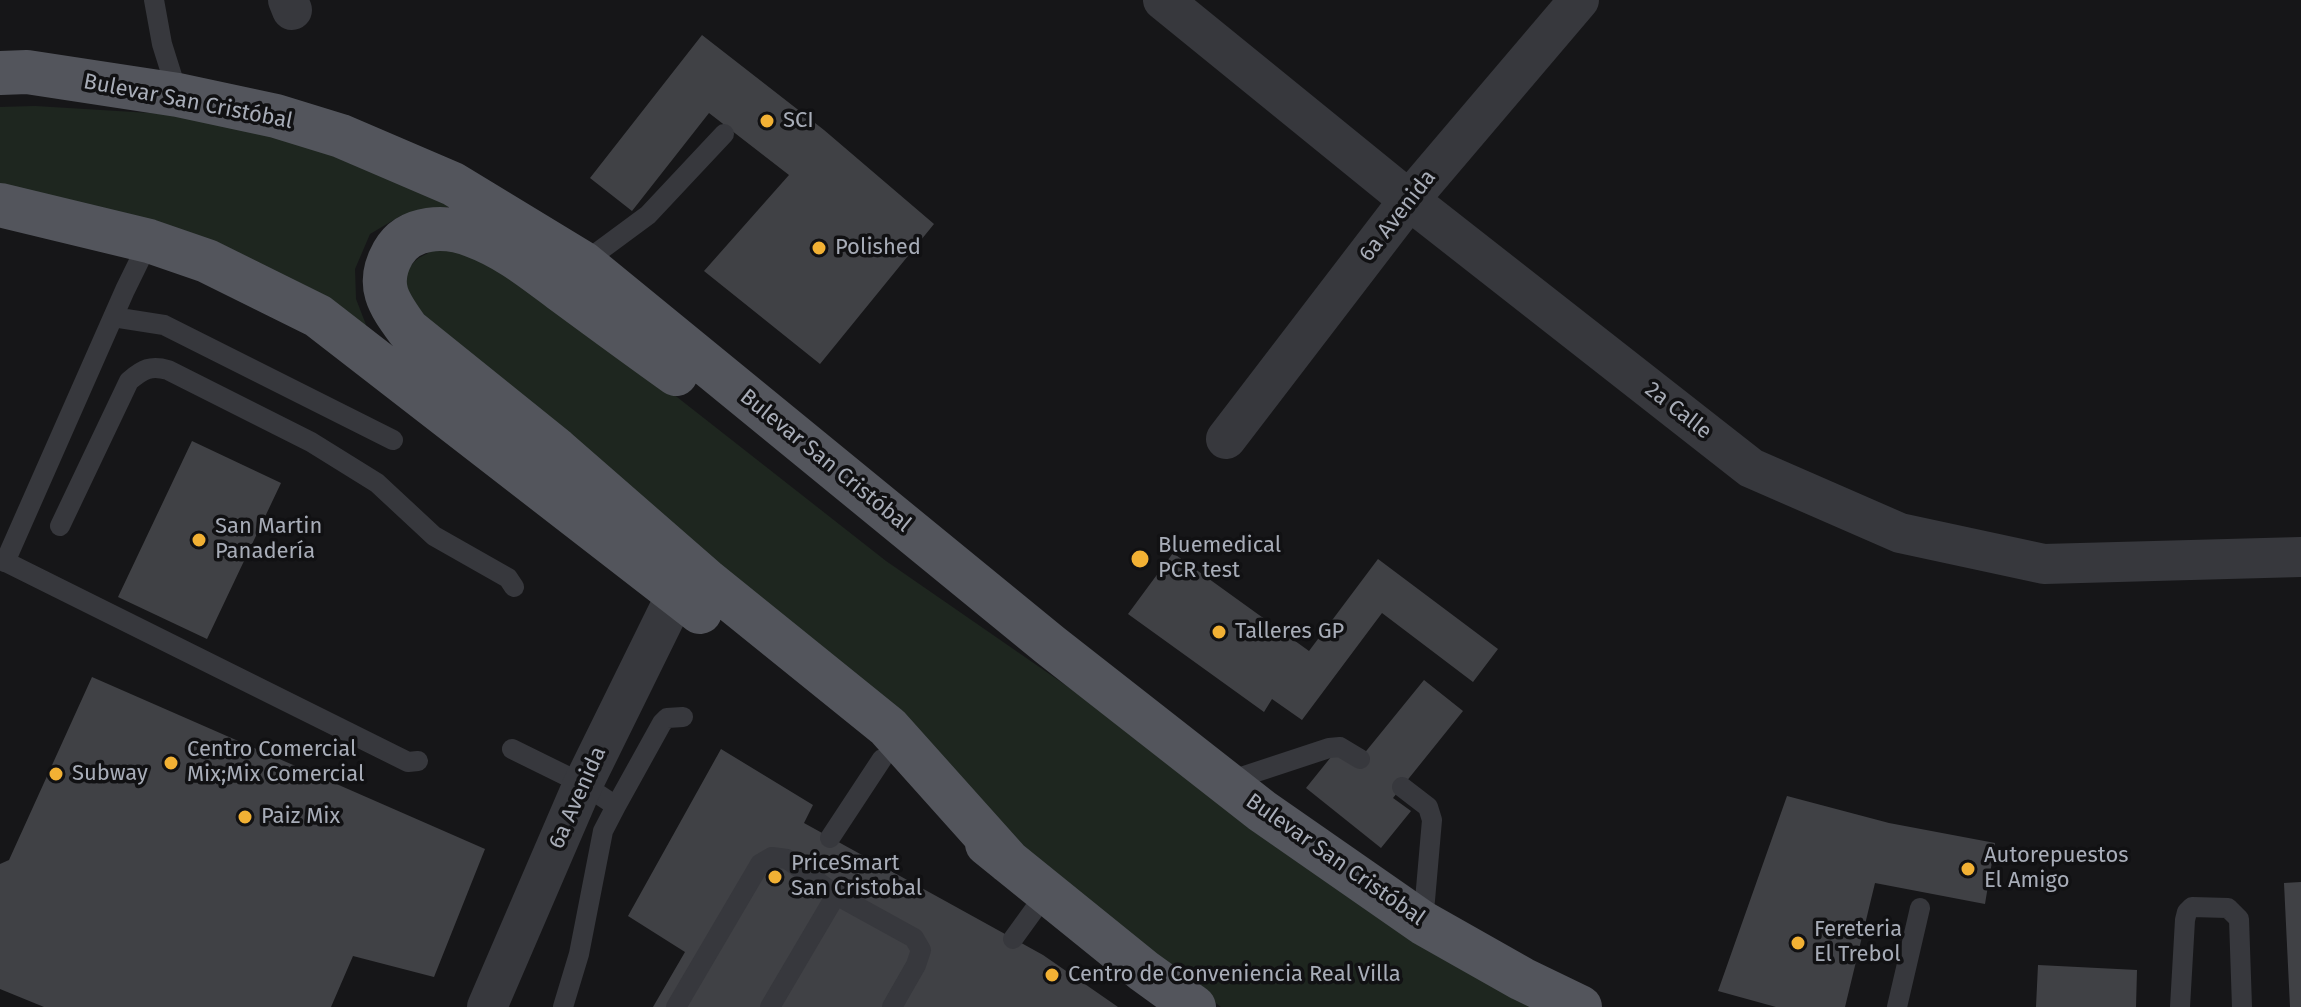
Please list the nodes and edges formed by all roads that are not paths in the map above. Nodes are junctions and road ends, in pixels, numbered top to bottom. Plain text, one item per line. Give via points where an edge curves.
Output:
1 (154, 0) edge
2 (1163, 0) edge
3 (1579, 0) edge
4 (0, 73) edge
5 (178, 95) junction
6 (724, 134) dead end
7 (1409, 200) junction
8 (0, 205) edge
9 (149, 241) junction
10 (583, 263) junction
11 (113, 317) junction
12 (1226, 439) dead end
13 (393, 440) dead end
14 (60, 526) dead end
15 (2301, 557) edge
16 (3, 560) edge
17 (514, 587) dead end
18 (677, 593) junction
19 (1050, 645) junction
20 (683, 717) dead end
21 (512, 749) dead end
22 (882, 759) junction
23 (1360, 759) dead end
24 (418, 761) dead end
25 (1226, 782) junction
26 (583, 784) junction
27 (1402, 787) dead end
28 (616, 806) junction
29 (830, 838) dead end
30 (1008, 861) junction
31 (1047, 892) junction
32 (836, 895) junction
33 (1920, 908) dead end
34 (1423, 923) junction
35 (1013, 939) dead end
36 (487, 1007) edge
37 (563, 1007) edge
38 (676, 1007) edge
39 (770, 1007) edge
40 (892, 1007) edge
41 (1194, 1007) edge
42 (1580, 1007) edge
43 (1897, 1007) edge
44 (2180, 1007) edge
45 (2242, 1007) edge

1 - 5 lane
2 - 7 street, 2a Calle
3 - 7 street, 6a Avenida
4 - 5 main road, Bulevar San Cristóbal via 27,72
5 - 10 main road, Bulevar San Cristóbal via 341,136 453,184
6 - 10 lane via 648,215
7 - 12 street, 6a Avenida
7 - 15 street, 2a Calle via 1751,468 1900,533 2044,564
8 - 9 main road
9 - 11 lane
9 - 18 main road via 207,261 318,316
10 - 19 main road, Bulevar San Cristóbal
11 - 13 lane via 164,325
11 - 16 lane
14 - 17 lane via 129,381 154,366 325,450 377,483 434,536 508,578
16 - 24 lane via 408,762
18 - 22 main road
18 - 26 street, 6a Avenida
19 - 25 main road, Bulevar San Cristóbal
19 - 30 main road via 899,552 711,400 517,258 473,235 438,229 415,232 397,246 384,268 389,304 408,330 888,727
20 - 28 lane via 662,723
21 - 26 lane
22 - 29 lane
22 - 30 main road
23 - 25 lane via 1340,747 1329,748
25 - 34 main road, Bulevar San Cristóbal
26 - 28 lane
26 - 36 street, 6a Avenida
27 - 34 lane via 1428,807 1432,820
28 - 37 lane via 603,831
30 - 31 main road
31 - 35 lane
31 - 41 main road
32 - 38 lane via 787,859 772,857 760,864
32 - 39 lane
32 - 40 lane via 914,938 921,950
33 - 43 lane
34 - 42 main road, Bulevar San Cristóbal
44 - 45 lane via 2185,920 2192,907 2228,908 2239,919

